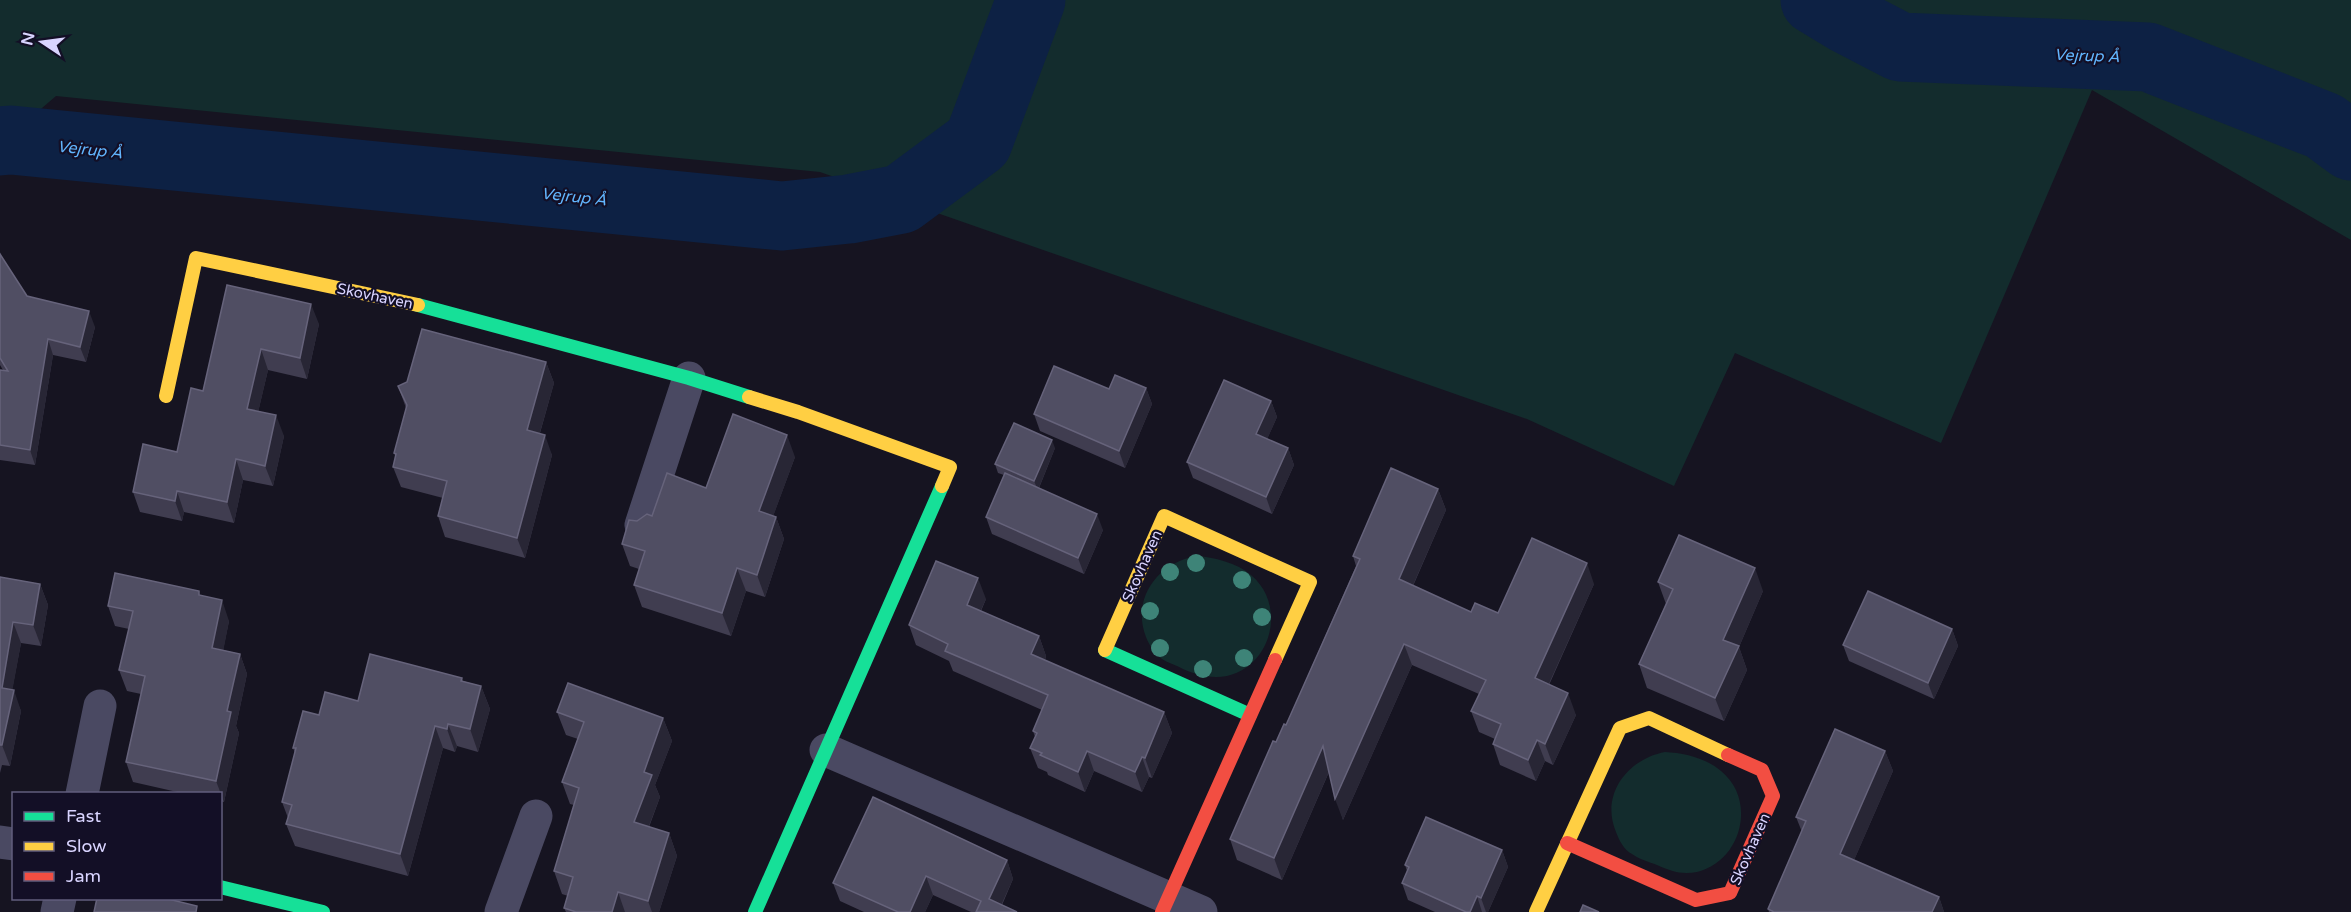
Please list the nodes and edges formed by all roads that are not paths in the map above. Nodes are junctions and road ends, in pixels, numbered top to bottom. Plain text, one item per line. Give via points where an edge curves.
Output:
1 (689, 378) junction
2 (166, 396) dead end
3 (641, 525) edge
4 (100, 706) dead end
5 (1250, 716) junction
6 (826, 750) junction
7 (82, 792) edge
8 (536, 816) dead end
9 (1567, 843) junction
10 (222, 887) edge
11 (1165, 904) edge
12 (322, 912) edge
13 (501, 912) edge
14 (755, 912) edge
15 (1201, 912) edge
16 (1536, 912) edge

1 - 2 street, Skovhaven via 421,306 196,258
1 - 3 street
1 - 6 street, Skovhaven via 950,467
4 - 7 street
5 - 5 street, Skovhaven via 1310,582 1164,516 1104,650
5 - 11 street, Skovhaven
6 - 11 street
6 - 14 street, Skovhaven
8 - 13 street
9 - 9 street, Skovhaven via 1620,728 1649,718 1761,770 1773,796 1730,893 1696,900
9 - 16 street, Skovhaven
10 - 12 street
11 - 15 street

